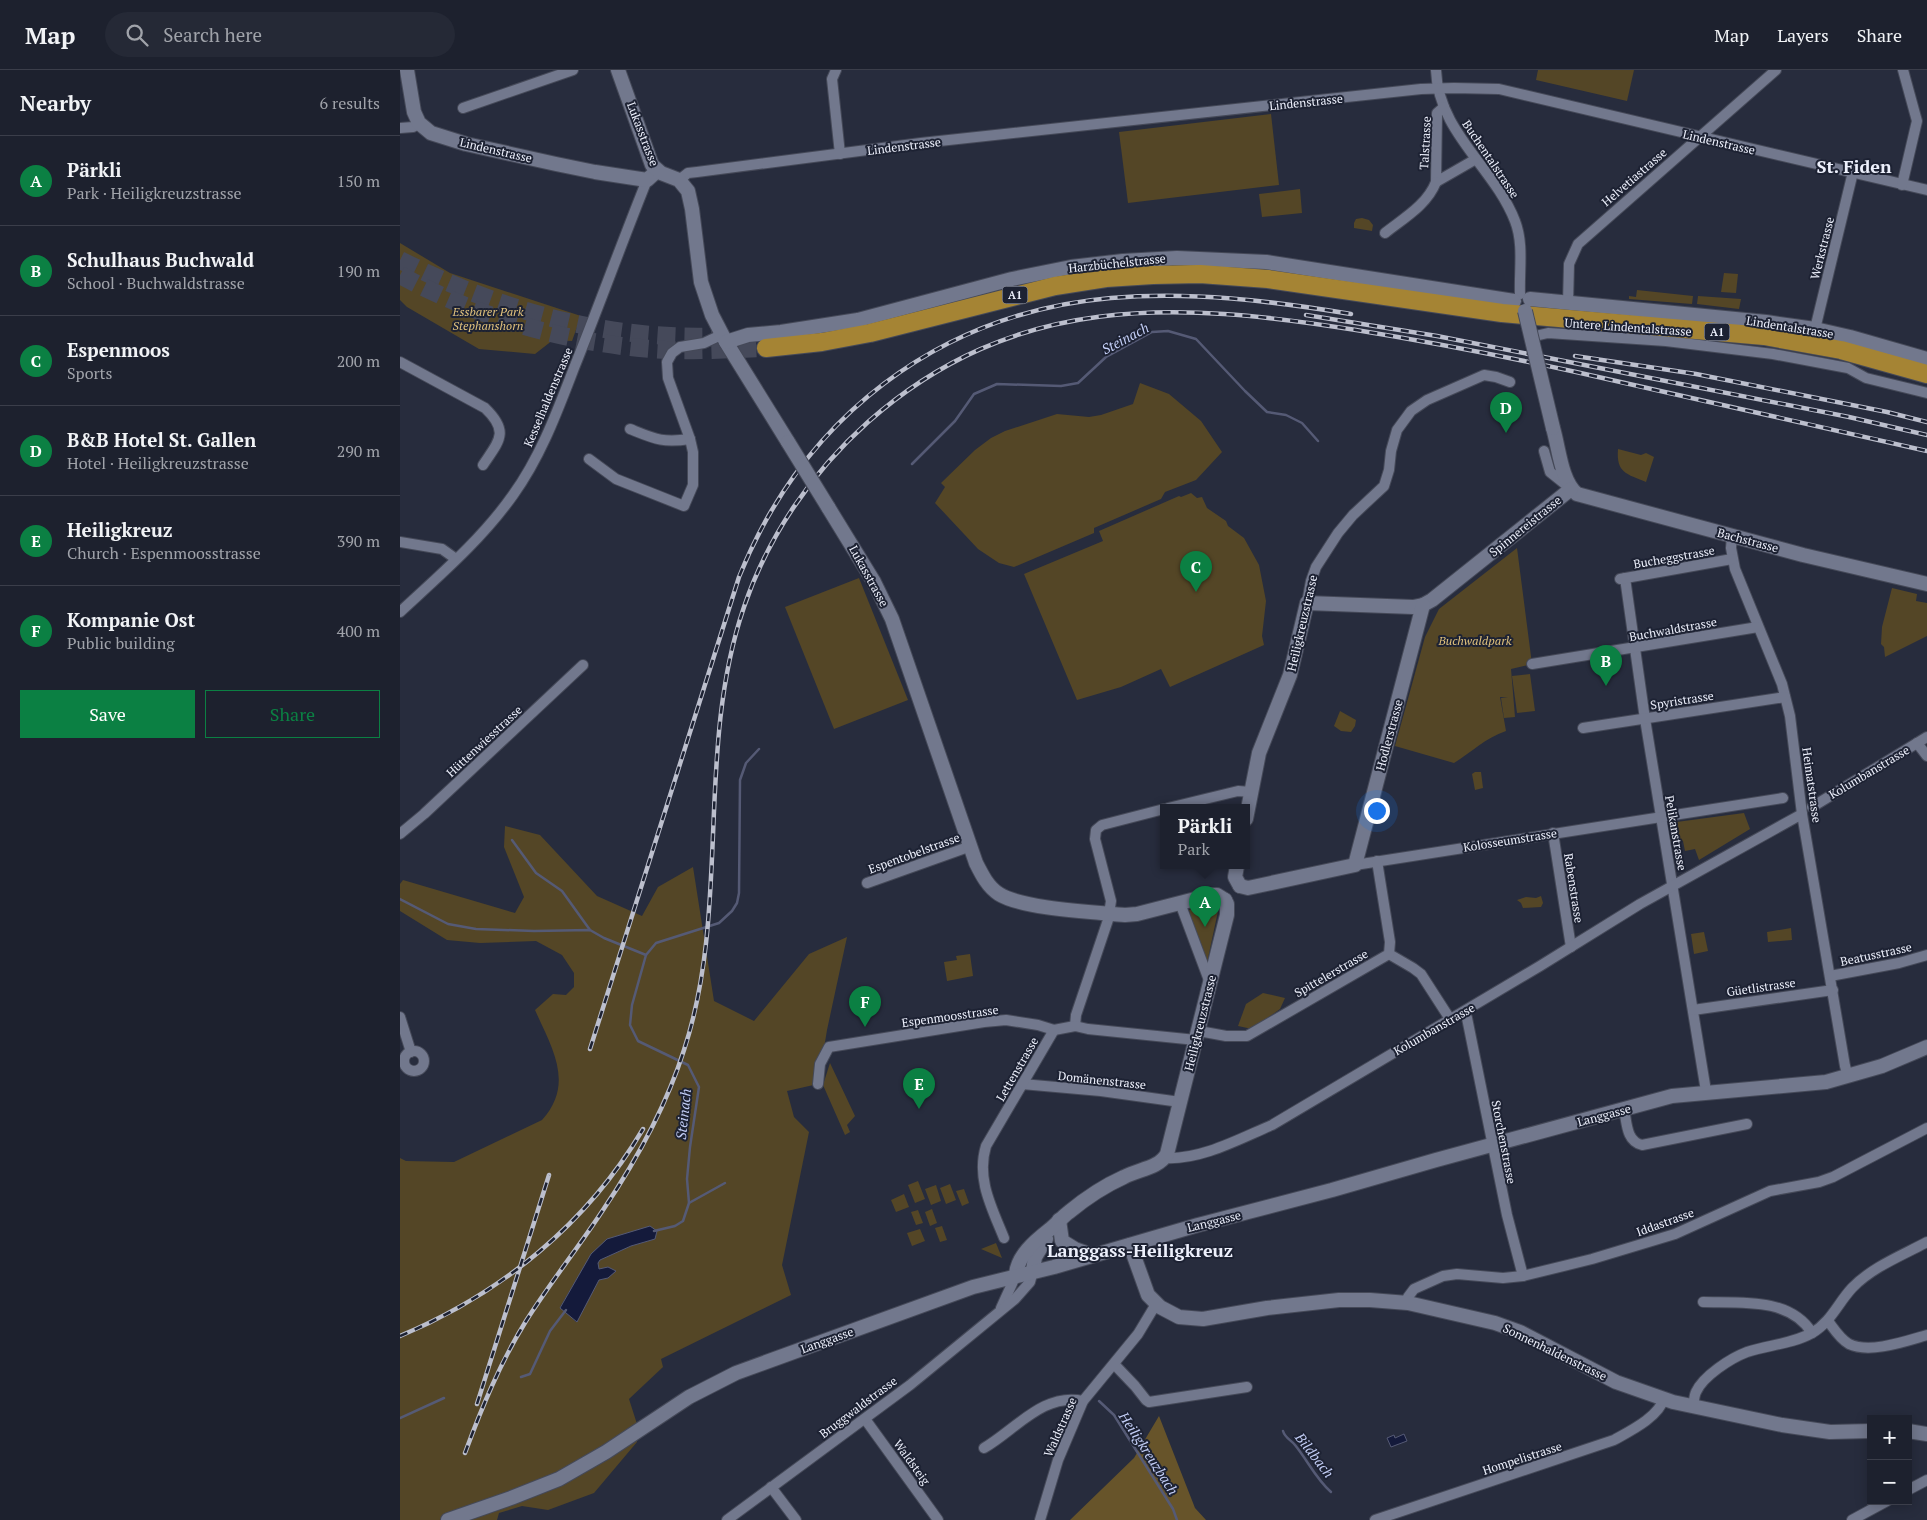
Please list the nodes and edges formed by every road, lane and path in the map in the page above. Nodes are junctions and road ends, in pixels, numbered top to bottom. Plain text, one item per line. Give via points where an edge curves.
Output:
1 (407, 70) edge
2 (573, 70) edge
3 (618, 70) edge
4 (836, 70) edge
5 (1436, 70) edge
6 (1776, 70) edge
7 (1903, 70) edge
8 (1438, 88) junction
9 (1444, 107) junction
10 (463, 108) dead end
11 (1922, 122) edge
12 (419, 123) junction
13 (400, 128) edge
14 (1699, 138) junction
15 (840, 154) junction
16 (1476, 159) junction
17 (1853, 172) junction
18 (652, 175) junction
19 (679, 180) junction
20 (1436, 182) junction
21 (1902, 185) junction
22 (1927, 190) edge
23 (1385, 233) dead end
24 (1523, 303) junction
25 (1568, 303) junction
26 (1815, 329) junction
27 (1531, 337) junction
28 (723, 338) junction
29 (766, 348) tunnel mouth
30 (1927, 358) edge
31 (400, 362) edge
32 (1927, 374) edge
33 (1510, 382) dead end
34 (1927, 393) edge
35 (630, 429) dead end
36 (690, 439) junction
37 (1544, 452) dead end
38 (589, 458) dead end
39 (483, 465) dead end
40 (1571, 489) junction
41 (1732, 536) junction
42 (400, 542) edge
43 (1732, 559) junction
44 (456, 560) junction
45 (1622, 578) joint
46 (1927, 584) edge
47 (1307, 602) junction
48 (1423, 605) junction
49 (400, 612) edge
50 (1758, 627) junction
51 (1636, 648) junction
52 (1532, 664) dead end
53 (583, 665) dead end
54 (1785, 697) junction
55 (1645, 719) junction
56 (1583, 728) dead end
57 (1927, 737) edge
58 (1917, 743) junction
59 (1927, 756) edge
60 (1251, 792) junction
61 (1783, 798) dead end
62 (1184, 804) edge
63 (1249, 804) edge
64 (1812, 807) dead end
65 (1160, 810) edge
66 (1802, 814) junction
67 (1660, 816) junction
68 (1553, 833) junction
69 (400, 834) edge
70 (971, 846) junction
71 (1377, 861) junction
72 (1355, 865) junction
73 (1238, 869) edge
74 (867, 883) dead end
75 (1240, 886) junction
76 (1672, 886) junction
77 (1225, 900) junction
78 (1180, 903) junction
79 (1109, 913) junction
80 (1571, 947) junction
81 (1389, 954) junction
82 (1927, 955) edge
83 (1830, 976) junction
84 (1210, 983) junction
85 (1833, 990) junction
86 (1693, 1010) junction
87 (1464, 1012) junction
88 (400, 1017) edge
89 (1450, 1019) junction
90 (1075, 1026) junction
91 (1054, 1030) junction
92 (1197, 1036) junction
93 (1927, 1047) edge
94 (411, 1052) dead end
95 (1848, 1076) junction
96 (818, 1084) dead end
97 (1022, 1084) junction
98 (1706, 1091) junction
99 (1180, 1102) junction
100 (1624, 1109) junction
101 (1747, 1124) dead end
102 (1927, 1128) edge
103 (1492, 1145) junction
104 (1164, 1158) junction
105 (1054, 1225) junction
106 (1004, 1238) dead end
107 (1927, 1242) edge
108 (1130, 1245) junction
109 (1092, 1255) junction
110 (1033, 1271) junction
111 (1016, 1275) junction
112 (1523, 1276) junction
113 (1703, 1302) dead end
114 (1408, 1303) junction
115 (1156, 1304) junction
116 (1001, 1309) junction
117 (1828, 1321) junction
118 (1812, 1333) junction
119 (1927, 1335) edge
120 (1114, 1364) junction
121 (1247, 1387) dead end
122 (1664, 1398) junction
123 (1084, 1402) junction
124 (1693, 1407) junction
125 (865, 1419) junction
126 (1867, 1431) edge
127 (1912, 1431) edge
128 (1926, 1432) edge
129 (984, 1448) dead end
130 (1927, 1480) edge
131 (771, 1487) junction
132 (1912, 1488) edge
133 (1880, 1505) edge
134 (448, 1520) edge
135 (727, 1520) edge
136 (796, 1520) edge
137 (938, 1520) edge
138 (1040, 1520) edge
139 (1375, 1520) edge
140 (1852, 1520) edge

1 - 12 street
2 - 10 street
3 - 18 street, Lukasstrasse via 650,158
4 - 15 street via 832,79
5 - 8 street, Buchentalstrasse
6 - 14 street, Helvetiastrasse
7 - 11 street
8 - 9 street, Buchentalstrasse
8 - 14 street, Lindenstrasse via 1499,89
8 - 15 street, Lindenstrasse
9 - 16 street, Buchentalstrasse via 1458,135
9 - 20 street, Talstrasse via 1437,113
11 - 21 street
12 - 13 street
12 - 18 street, Lindenstrasse via 431,133 453,141 595,172
14 - 17 street, Lindenstrasse
14 - 25 street, Helvetiastrasse via 1578,244 1569,264
15 - 19 street, Lindenstrasse via 688,173
16 - 20 street, Talstrasse
16 - 24 street, Buchentalstrasse via 1504,198 1518,229
17 - 21 street, Lindenstrasse
17 - 26 street, Werkstrasse
18 - 19 street, Lukasstrasse
18 - 44 street, Kesselhaldenstrasse via 538,456 499,514
19 - 28 street, Lukasstrasse via 685,185 690,198 701,282
20 - 23 street, Talstrasse via 1426,201
21 - 22 street, Lindenstrasse
24 - 25 street, Lindentalstrasse
24 - 27 street, Spinnereistrasse, bridge
24 - 28 street, Harzbüchelstrasse via 1275,263 1177,258 1071,267 1012,279 858,320
25 - 26 street, Lindentalstrasse
26 - 30 street, Lindentalstrasse
27 - 34 street, Untere Lindentalstrasse via 1548,333 1739,349 1848,368 1866,378
27 - 40 street, Spinnereistrasse, bridge
28 - 36 street via 680,347 672,352 667,362 668,378
28 - 70 street, Lukasstrasse, bridge via 874,582 892,619
29 - 32 highway, A1 via 870,333 1055,286 1153,274 1200,274 1268,279 1502,314 1764,336 1841,350
31 - 39 street via 492,414 501,435
33 - 47 street, Heiligkreuzstrasse via 1484,375 1427,400 1411,411 1397,430 1384,486 1353,515 1330,544 1314,571
35 - 36 street via 659,441
36 - 38 street via 694,481 684,506 616,479
37 - 40 street via 1550,472
40 - 41 street, Bachstrasse via 1578,494
40 - 48 street, Spinnereistrasse
41 - 43 street, Heimatstrasse
41 - 46 street, Bachstrasse
42 - 44 street via 442,549
43 - 45 street, Bucheggstrasse
43 - 50 street, Heimatstrasse
44 - 49 street, Kesselhaldenstrasse
45 - 51 street, Pelikanstrasse
47 - 48 street
47 - 60 street, Heiligkreuzstrasse via 1290,675 1259,753
48 - 72 street, Hodlerstrasse
50 - 51 street, Buchwaldstrasse
50 - 54 street, Heimatstrasse
51 - 52 street, Buchwaldstrasse
51 - 55 street, Pelikanstrasse
53 - 69 street, Hüttenwiesstrasse
54 - 55 street, Spyristrasse
54 - 66 street, Heimatstrasse
55 - 56 street, Spyristrasse
55 - 67 street, Pelikanstrasse
57 - 58 street, Kolumbanstrasse
58 - 59 street
58 - 64 street, Kolumbanstrasse
60 - 62 street via 1238,791
60 - 63 street, Heiligkreuzstrasse
61 - 67 street, Kolosseumstrasse
65 - 79 street via 1102,825 1096,830 1095,839 1110,901
66 - 76 street, Kolumbanstrasse
66 - 83 street, Heimatstrasse
67 - 68 street, Kolosseumstrasse
67 - 76 street, Pelikanstrasse
68 - 71 street, Kolosseumstrasse
68 - 80 street, Rabenstrasse
70 - 74 street, Espentobelstrasse
70 - 79 street, Lukasstrasse via 976,863 997,894 1021,903
71 - 72 street, Kolosseumstrasse
71 - 81 street via 1390,942
72 - 75 street, Kolosseumstrasse via 1248,888
73 - 75 street via 1236,879
75 - 77 street
76 - 80 street, Kolumbanstrasse
76 - 86 street, Pelikanstrasse
77 - 78 street, Lukasstrasse via 1211,895
77 - 84 street, Heiligkreuzstrasse via 1227,915
78 - 79 street, Lukasstrasse via 1138,914
78 - 84 street
79 - 90 street
80 - 87 street, Kolumbanstrasse
81 - 89 street via 1421,974
81 - 92 street, Spittelerstrasse via 1248,1036
82 - 83 street, Beatusstrasse
83 - 85 street, Heimatstrasse
84 - 92 street, Heiligkreuzstrasse
85 - 86 street, Güetlistrasse
85 - 95 street, Heimatstrasse
86 - 98 street, Pelikanstrasse
87 - 89 street, Kolumbanstrasse
87 - 103 street, Storchenstrasse
88 - 94 street
89 - 104 street, Kolumbanstrasse via 1272,1124 1194,1156
90 - 91 street, Lettenstrasse
90 - 92 street
91 - 96 street, Espenmoosstrasse via 1006,1020 829,1048 820,1064
91 - 97 street, Lettenstrasse
92 - 99 street, Heiligkreuzstrasse
93 - 95 street, Langgasse
95 - 98 street, Langgasse via 1812,1084
97 - 99 street, Domänenstrasse
97 - 106 street, Lettenstrasse via 986,1146 982,1161 984,1184
98 - 100 street, Langgasse
99 - 104 street, Heiligkreuzstrasse
100 - 101 street via 1630,1137 1642,1145
100 - 103 street, Langgasse
102 - 112 street, Iddastrasse via 1833,1177 1770,1191 1675,1234
103 - 108 street, Langgasse
103 - 112 street, Storchenstrasse
104 - 105 street, Kolumbanstrasse via 1098,1191
105 - 109 street via 1067,1245
105 - 110 street, Kolumbanstrasse via 1035,1257
105 - 111 street, Kolumbanstrasse via 1038,1237 1023,1257
107 - 117 street via 1862,1279
108 - 109 street, Langgasse
108 - 115 street, Sonnenhaldenstrasse via 1144,1288
109 - 110 street, Langgasse
110 - 111 street, Langgasse
110 - 116 street, Bruggwaldstrasse via 1025,1290
111 - 116 street, Bruggwaldstrasse
111 - 134 street, Langgasse via 948,1296 736,1373 689,1397 567,1474
112 - 114 street, Iddastrasse via 1443,1276 1414,1289
113 - 118 street via 1772,1306 1802,1320
114 - 115 street, Sonnenhaldenstrasse via 1339,1300 1194,1319 1173,1315
114 - 122 street, Sonnenhaldenstrasse via 1503,1326 1616,1382
115 - 120 street, Waldstrasse
116 - 125 street, Bruggwaldstrasse
117 - 118 street
117 - 119 street via 1844,1340 1858,1347 1894,1344
118 - 124 street via 1746,1353 1720,1367 1696,1392
120 - 121 street via 1149,1402
120 - 123 street, Waldstrasse
122 - 124 street, Sonnenhaldenstrasse
122 - 139 street, Hompelistrasse via 1656,1412 1614,1440
123 - 129 street via 1062,1401 1043,1407
123 - 138 street, Waldstrasse via 1058,1460
124 - 126 street, Sonnenhaldenstrasse via 1830,1432
125 - 131 street, Bruggwaldstrasse
125 - 137 street, Waldsteig
127 - 128 street
130 - 132 street
131 - 135 street, Bruggwaldstrasse
131 - 136 street
133 - 140 street

